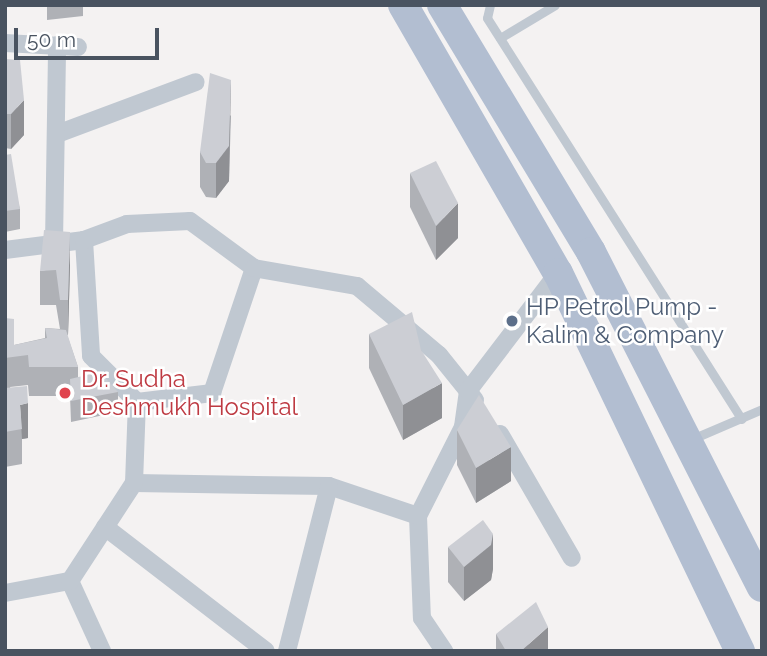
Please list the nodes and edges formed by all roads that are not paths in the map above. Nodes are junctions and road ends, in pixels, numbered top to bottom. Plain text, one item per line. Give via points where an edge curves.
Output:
1 (403, 5) edge
2 (442, 5) edge
3 (490, 5) edge
4 (555, 5) edge
5 (500, 38) junction
6 (5, 43) edge
7 (57, 45) junction
8 (78, 47) dead end
9 (196, 82) dead end
10 (57, 134) junction
11 (84, 240) junction
12 (54, 243) junction
13 (5, 250) edge
14 (591, 252) junction
15 (254, 268) junction
16 (558, 273) junction
17 (639, 345) junction
18 (602, 364) junction
19 (468, 391) junction
20 (137, 402) junction
21 (762, 409) edge
22 (741, 419) junction
23 (688, 441) junction
24 (134, 483) junction
25 (329, 486) junction
26 (418, 516) junction
27 (105, 527) junction
28 (572, 558) dead end
29 (70, 581) junction
30 (762, 587) edge
31 (5, 593) edge
32 (102, 651) edge
33 (266, 651) edge
34 (286, 651) edge
35 (444, 651) edge
36 (740, 651) edge

1 - 16 main road
2 - 14 main road
3 - 5 lane via 487,18
4 - 5 lane
5 - 22 lane
6 - 7 street
7 - 8 street
7 - 10 street
9 - 10 street
10 - 12 street
11 - 12 street
11 - 15 street via 127,224 190,221
11 - 20 street via 91,356
12 - 13 street
14 - 16 main road
14 - 17 main road
15 - 19 street via 357,286 439,355
15 - 20 street via 212,393
16 - 18 main road
16 - 19 street
17 - 18 main road
17 - 23 main road
18 - 36 main road
19 - 26 street via 463,427
19 - 28 street
20 - 24 street
21 - 22 lane
22 - 23 lane
23 - 30 main road
24 - 25 street
24 - 27 street
25 - 26 street
25 - 34 street
26 - 35 street via 422,618
27 - 29 street
27 - 33 street
29 - 31 street
29 - 32 street

